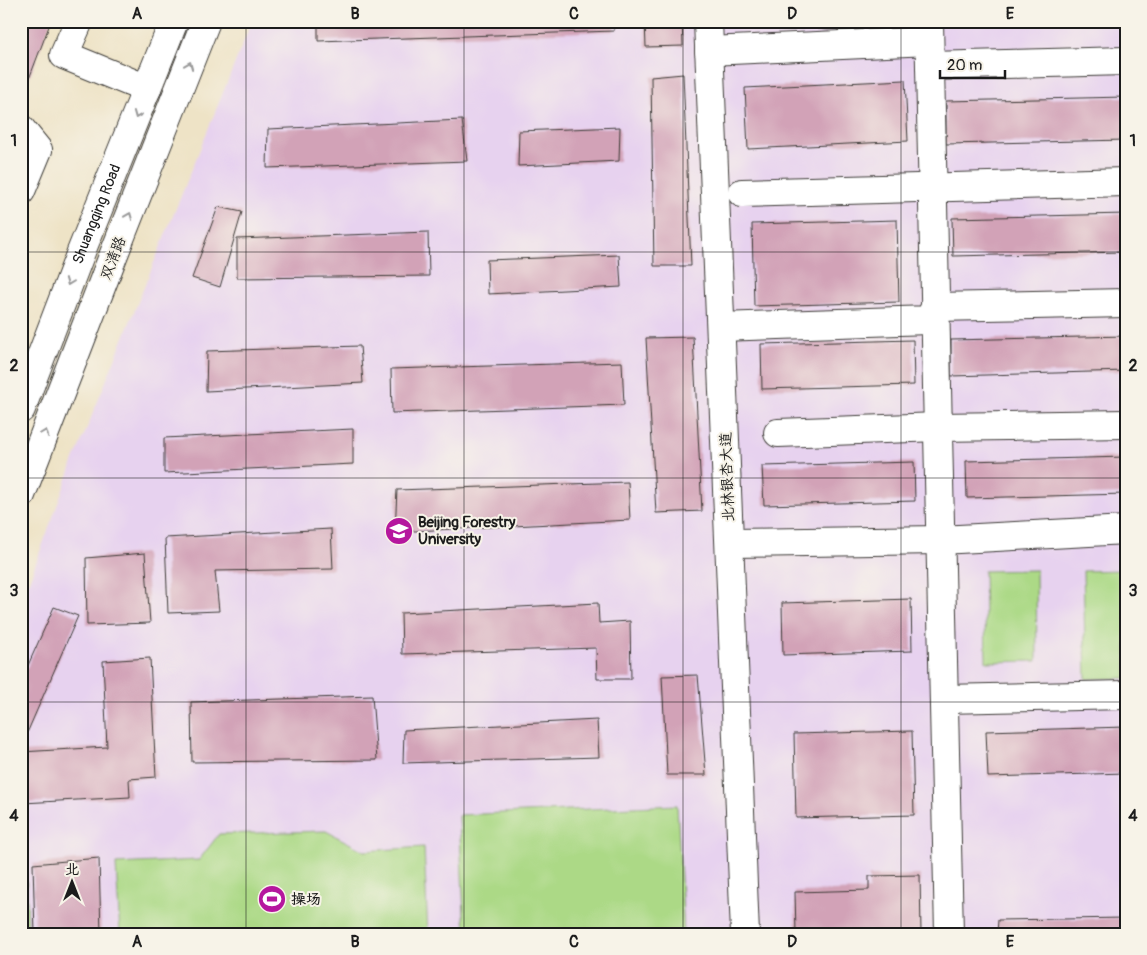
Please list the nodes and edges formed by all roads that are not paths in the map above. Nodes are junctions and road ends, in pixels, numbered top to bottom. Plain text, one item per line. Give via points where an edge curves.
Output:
1 (79, 21) edge
2 (174, 21) edge
3 (206, 21) edge
4 (708, 21) edge
5 (929, 43) edge
6 (709, 51) junction
7 (1126, 61) edge
8 (147, 89) junction
9 (21, 129) edge
10 (1126, 182) edge
11 (932, 187) junction
12 (21, 191) edge
13 (742, 194) dead end
14 (1126, 303) edge
15 (935, 307) junction
16 (721, 326) junction
17 (21, 409) edge
18 (1126, 424) edge
19 (938, 427) junction
20 (778, 433) dead end
21 (21, 495) edge
22 (1126, 530) edge
23 (940, 540) junction
24 (730, 543) junction
25 (1126, 695) edge
26 (944, 699) junction
27 (745, 934) edge
28 (949, 934) edge

1 - 8 main road via 64,55
2 - 8 main road, Shuangqing Road
21 -> 3 main road, 双清路
4 - 6 main road, 北林银杏大道
5 - 6 main road
5 - 7 main road
5 - 11 main road
6 - 16 main road, 北林银杏大道
8 -> 17 main road, Shuangqing Road
9 - 12 main road via 38,150
10 - 11 main road
11 - 13 main road
11 - 15 main road
14 - 15 main road
15 - 16 main road via 929,320
15 - 19 main road
16 - 24 main road, 北林银杏大道
18 - 19 main road
19 - 20 main road
19 - 23 main road
22 - 23 main road
23 - 24 main road
23 - 26 main road
24 - 27 main road, 北林银杏大道
25 - 26 main road
26 - 28 main road

